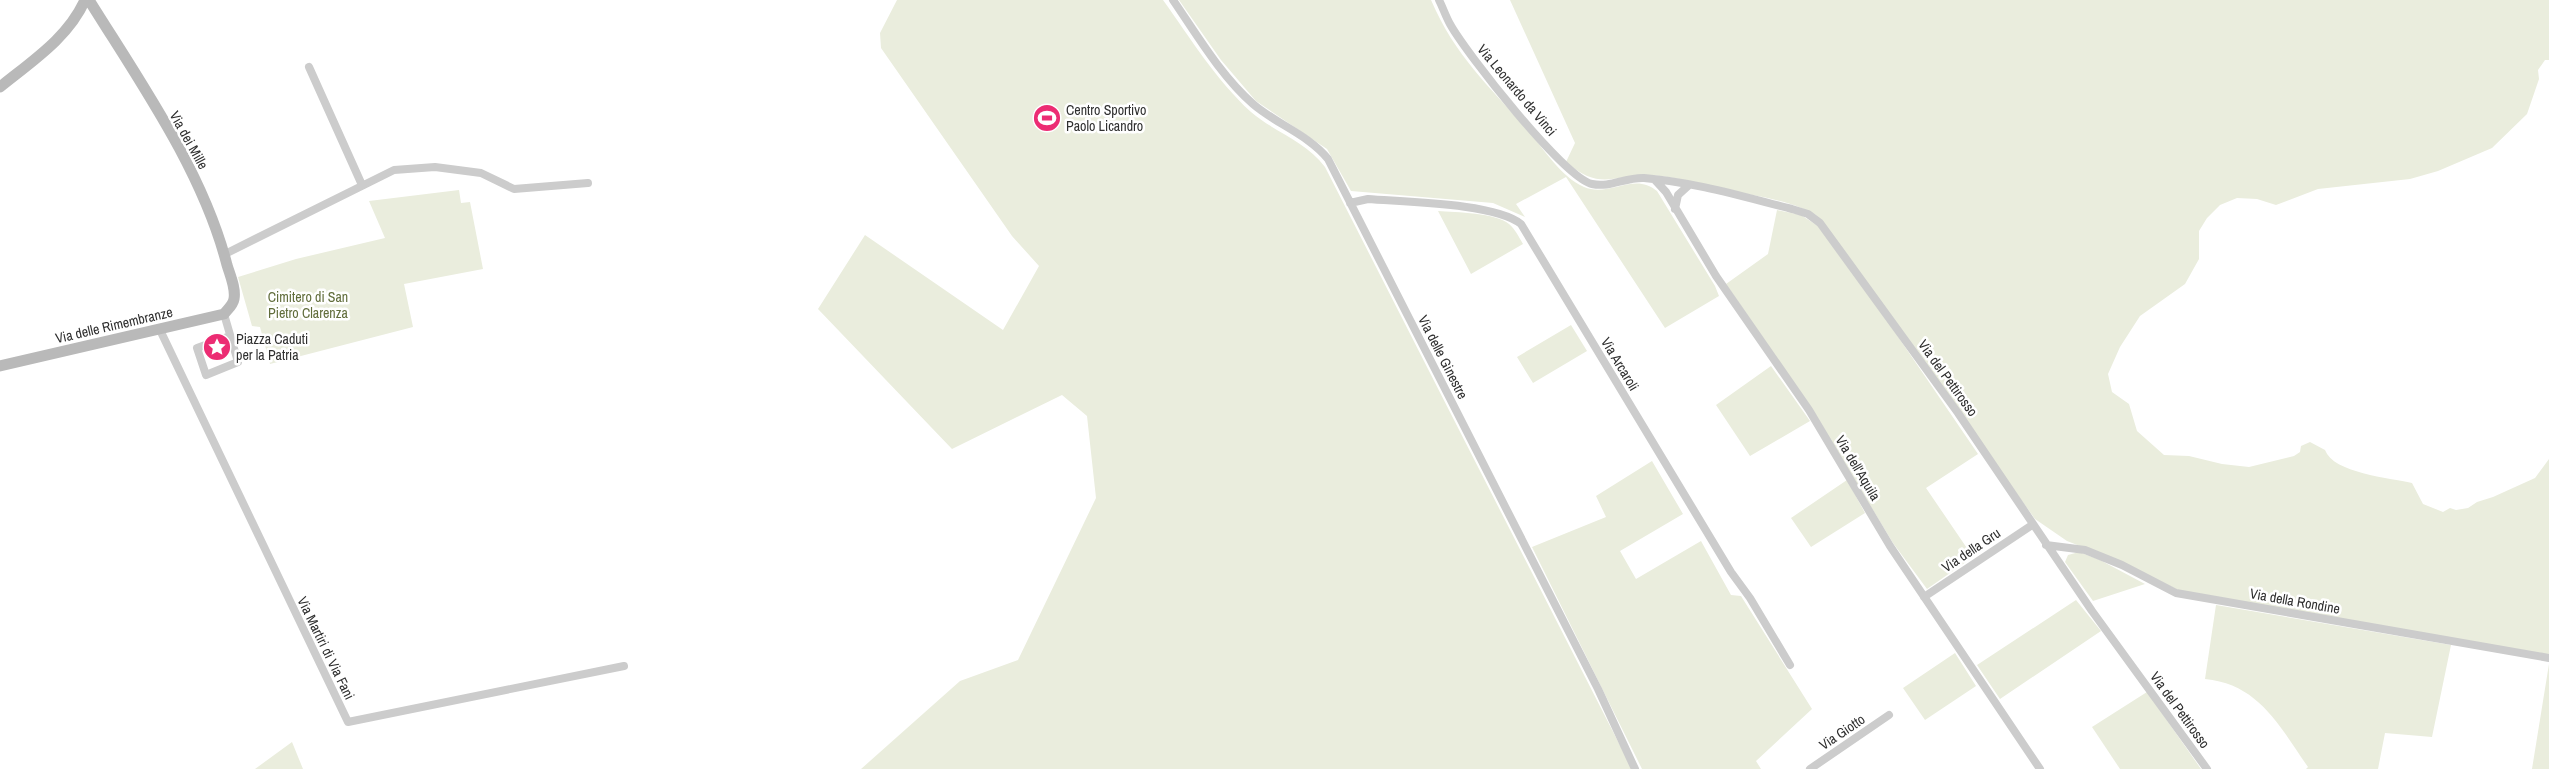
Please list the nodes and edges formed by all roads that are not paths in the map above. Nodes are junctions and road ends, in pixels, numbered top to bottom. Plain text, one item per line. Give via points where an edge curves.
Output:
1 (85, 0) edge
2 (89, 0) edge
3 (1173, 0) edge
4 (1439, 0) edge
5 (309, 67) dead end
6 (0, 87) edge
7 (1565, 167) joint
8 (1655, 180) junction
9 (588, 183) dead end
10 (362, 185) junction
11 (1689, 185) junction
12 (1350, 203) junction
13 (1675, 209) junction
14 (225, 254) junction
15 (227, 310) junction
16 (160, 330) junction
17 (230, 336) junction
18 (0, 366) edge
19 (2032, 525) junction
20 (2046, 545) junction
21 (1924, 597) junction
22 (2549, 658) edge
23 (1790, 665) dead end
24 (624, 666) dead end
25 (1889, 715) dead end
26 (1636, 769) edge
27 (1810, 769) edge
28 (2040, 769) edge
29 (2207, 769) edge

1 - 6 main road via 68,30
2 - 14 main road, Via dei Mille via 193,177
3 - 12 street, Via delle Ginestre via 1237,88 1270,117 1321,150
4 - 7 street, Via Leonardo da Vinci via 1450,24 1490,82
5 - 10 street
7 - 8 street, Via del Pettirosso via 1591,184
8 - 11 street, Via del Pettirosso
8 - 13 street, Via dell'Aquila
9 - 10 street via 514,189 481,173 435,167 394,170
10 - 14 street
11 - 13 street via 1678,195
11 - 19 street, Via del Pettirosso via 1792,209 1808,214 1820,223 1958,414
12 - 23 street, Via Arcaroli via 1368,199 1493,210 1513,217 1521,224
12 - 26 street, Via delle Ginestre via 1598,688
13 - 21 street, Via dell'Aquila via 1716,276 1809,410
14 - 15 main road, Via dei Mille via 234,292
15 - 16 main road, Via delle Rimembranze
15 - 17 street
16 - 18 main road, Via delle Rimembranze
16 - 24 street, Via Martiri di Via Fani via 348,722
17 - 17 street via 238,362 206,375 197,348
19 - 20 street, Via del Pettirosso
19 - 21 street, Via della Gru
20 - 22 street, Via della Rondine via 2085,550 2176,593
20 - 29 street, Via del Pettirosso
21 - 28 street, Via dell'Aquila
25 - 27 street, Via Giotto

